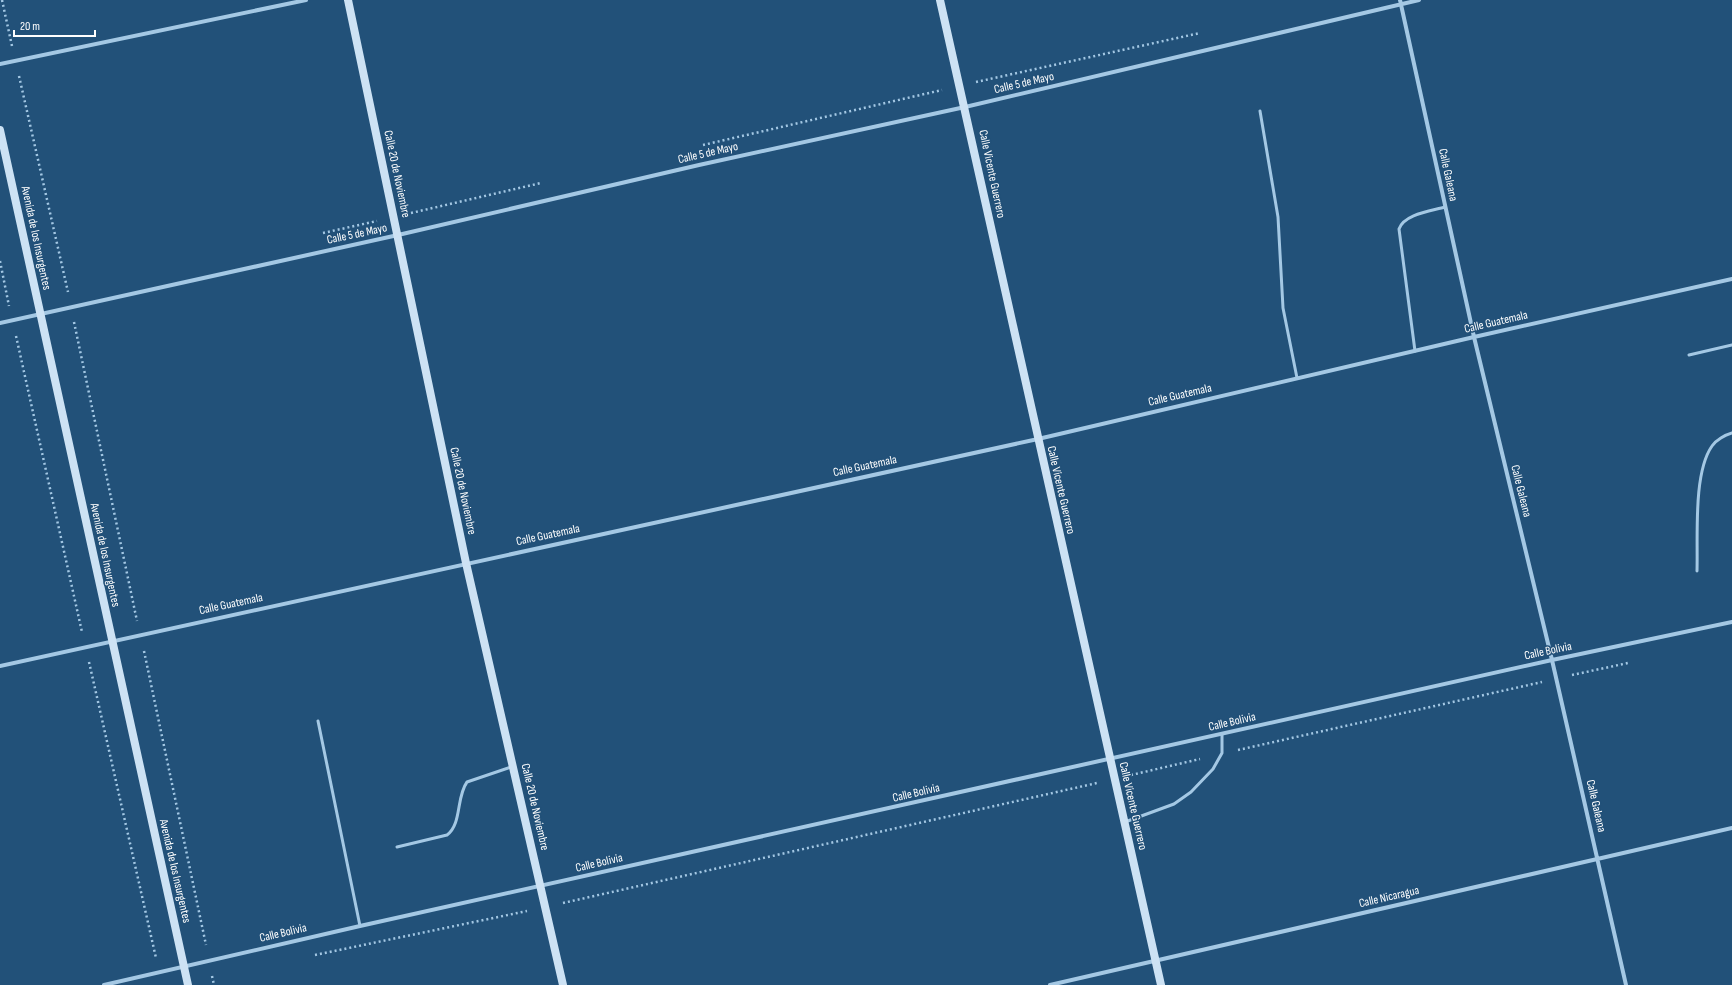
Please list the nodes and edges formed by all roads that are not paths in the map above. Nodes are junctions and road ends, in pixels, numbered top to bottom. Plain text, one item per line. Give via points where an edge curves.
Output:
1 (306, 0) edge
2 (348, 0) edge
3 (940, 0) edge
4 (1419, 0) edge
5 (1401, 2) edge
6 (0, 64) edge
7 (965, 107) junction
8 (1260, 111) dead end
9 (0, 130) edge
10 (1444, 207) junction
11 (398, 235) junction
12 (1732, 279) edge
13 (40, 314) junction
14 (0, 323) edge
15 (1474, 337) junction
16 (1732, 345) edge
17 (1415, 351) junction
18 (1689, 355) dead end
19 (1297, 378) junction
20 (1732, 433) edge
21 (1038, 438) junction
22 (466, 563) junction
23 (1697, 571) dead end
24 (1732, 622) edge
25 (112, 641) junction
26 (1552, 660) junction
27 (0, 666) edge
28 (318, 721) dead end
29 (1222, 734) junction
30 (1110, 760) junction
31 (513, 766) junction
32 (1124, 823) junction
33 (1732, 828) edge
34 (397, 847) dead end
35 (1598, 859) junction
36 (540, 886) junction
37 (360, 926) junction
38 (1156, 961) junction
39 (184, 967) junction
40 (104, 985) edge
41 (188, 985) edge
42 (563, 985) edge
43 (1050, 985) edge
44 (1161, 985) edge
45 (1626, 985) edge

1 - 6 street
2 - 11 main road, Calle 20 de Noviembre
3 - 7 main road, Calle Vicente Guerrero
4 - 5 street, Calle 5 de Mayo
5 - 7 street, Calle 5 de Mayo
5 - 10 street, Calle Galeana
7 - 11 street, Calle 5 de Mayo
7 - 21 main road, Calle Vicente Guerrero
8 - 19 lane via 1275,196 1283,308
9 - 13 main road, Avenida de los Insurgentes
10 - 15 street, Calle Galeana
10 - 17 lane via 1412,217 1399,229
11 - 13 street, Calle 5 de Mayo
11 - 22 main road, Calle 20 de Noviembre
12 - 15 street, Calle Guatemala
13 - 14 street, Calle 5 de Mayo
13 - 25 main road, Avenida de los Insurgentes
15 - 17 street, Calle Guatemala
15 - 26 street, Calle Galeana
16 - 18 lane
17 - 19 street, Calle Guatemala
19 - 21 street, Calle Guatemala
20 - 23 lane via 1712,445 1704,461 1700,482
21 - 22 street, Calle Guatemala
21 - 30 main road, Calle Vicente Guerrero
22 - 25 street, Calle Guatemala
22 - 31 main road, Calle 20 de Noviembre
24 - 26 street, Calle Bolivia
25 - 27 street, Calle Guatemala
25 - 39 main road, Avenida de los Insurgentes
26 - 29 street, Calle Bolivia
26 - 35 street, Calle Galeana
28 - 37 lane
29 - 30 street, Calle Bolivia
29 - 32 lane via 1222,753 1213,769 1191,792 1174,804
30 - 32 main road, Calle Vicente Guerrero
30 - 36 street, Calle Bolivia
31 - 34 lane via 467,782 454,825 447,835
31 - 36 main road, Calle 20 de Noviembre
32 - 38 main road, Calle Vicente Guerrero
33 - 35 street, Calle Nicaragua
35 - 38 street, Calle Nicaragua
35 - 45 street, Calle Galeana
36 - 37 street, Calle Bolivia
36 - 42 main road, Calle 20 de Noviembre
37 - 39 street, Calle Bolivia
38 - 43 street, Calle Nicaragua
38 - 44 main road, Calle Vicente Guerrero
39 - 40 street, Calle Bolivia
39 - 41 main road, Avenida de los Insurgentes

